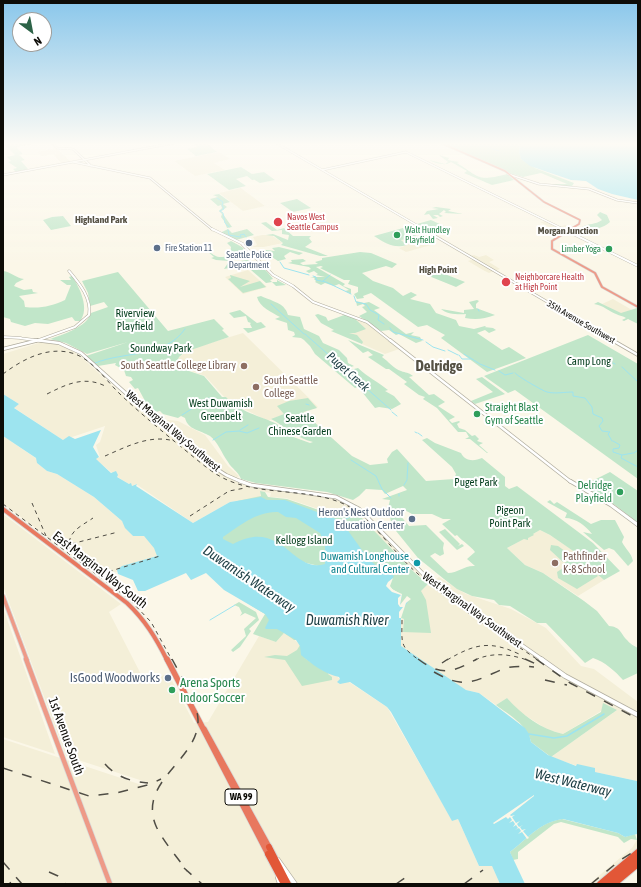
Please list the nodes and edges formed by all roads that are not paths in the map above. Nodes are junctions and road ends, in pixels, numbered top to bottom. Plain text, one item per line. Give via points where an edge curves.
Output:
1 (158, 184) edge
2 (347, 184) edge
3 (472, 184) edge
4 (522, 184) edge
5 (544, 184) edge
6 (638, 203) edge
7 (568, 231) junction
8 (638, 266) edge
9 (69, 271) dead end
10 (638, 307) edge
11 (3, 337) edge
12 (19, 338) junction
13 (50, 338) junction
14 (41, 340) junction
15 (55, 342) junction
16 (15, 347) junction
17 (3, 349) edge
18 (638, 355) edge
19 (3, 509) edge
20 (638, 525) edge
21 (3, 596) edge
22 (638, 715) edge
23 (268, 850) junction
24 (638, 852) edge
25 (638, 858) edge
26 (638, 864) edge
27 (110, 884) edge
28 (280, 884) edge
29 (284, 884) edge
30 (288, 884) edge
31 (295, 884) edge
32 (600, 884) edge
33 (607, 884) edge
34 (614, 884) edge

1 - 20 main road via 215,232 244,246 273,275 293,286 310,300 364,320 584,491 611,505
2 - 18 main road, 35th Avenue Southwest
3 - 7 main road
4 - 7 main road via 544,202 580,220 580,223
5 - 6 main road via 588,188 617,200
7 - 8 main road
7 - 10 main road via 552,241 553,250 596,274 602,287
9 - 13 main road via 84,289 89,314 80,323
11 - 12 main road, West Marginal Way Southwest
12 - 14 main road, West Marginal Way Southwest
12 - 16 main road via 28,342
13 - 14 main road, West Marginal Way Southwest
13 - 15 main road, West Marginal Way Southwest
14 - 15 main road, West Marginal Way Southwest
14 - 16 main road
15 - 22 main road, West Marginal Way Southwest via 84,355 145,410 226,475 251,485 336,497 355,507 432,583 565,676
16 - 17 main road
19 - 23 highway, East Marginal Way South / WA 99 via 141,616 152,631
21 - 27 main road, 1st Avenue South, bridge
23 - 28 main road, East Marginal Way South
23 - 29 highway, WA 99
23 - 30 highway, WA 99
23 - 31 main road, East Marginal Way South
24 - 32 highway
25 - 33 highway
26 - 34 highway

